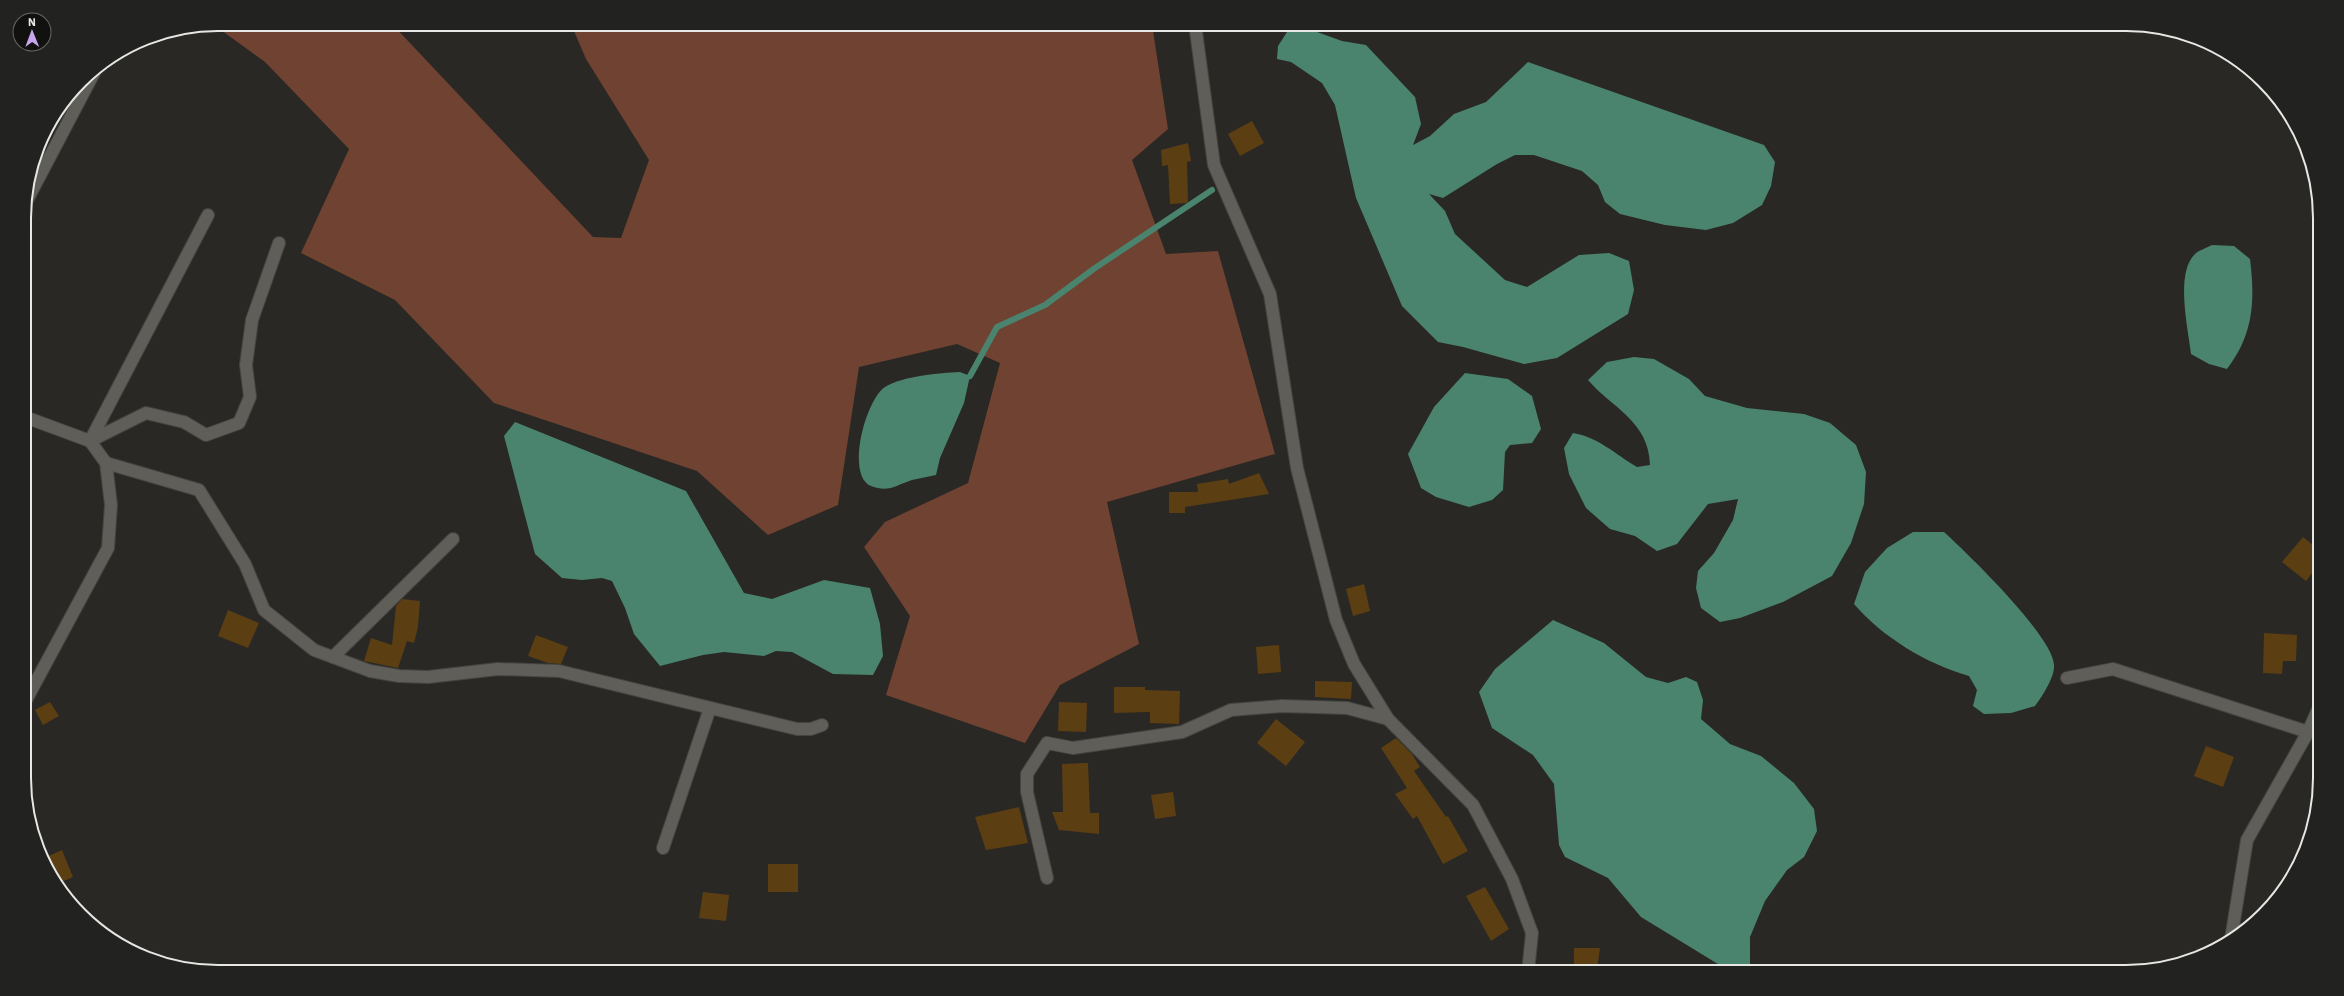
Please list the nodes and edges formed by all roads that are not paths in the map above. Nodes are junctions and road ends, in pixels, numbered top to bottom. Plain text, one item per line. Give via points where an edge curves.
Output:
1 (1197, 31) edge
2 (87, 85) edge
3 (34, 187) edge
4 (208, 215) dead end
5 (279, 243) dead end
6 (31, 419) edge
7 (90, 440) junction
8 (106, 463) junction
9 (453, 539) dead end
10 (333, 657) junction
11 (2067, 678) dead end
12 (31, 693) edge
13 (710, 708) junction
14 (1388, 720) junction
15 (2313, 721) edge
16 (822, 725) dead end
17 (2308, 732) junction
18 (663, 848) dead end
19 (1047, 878) dead end
20 (2232, 932) edge
21 (1530, 965) edge

1 - 14 street via 1214,165 1270,294 1297,468 1336,620 1354,664
2 - 3 street
4 - 7 street
5 - 7 street via 252,320 246,365 250,397 239,423 206,435 184,422 146,413
6 - 7 street
7 - 8 street
8 - 10 street via 199,490 245,564 264,610 314,650
8 - 12 street via 111,505 108,548
9 - 10 street
10 - 13 street via 370,670 399,676 428,677 498,669 559,671
11 - 17 street via 2113,669
13 - 16 street via 797,729 811,729
13 - 18 street
14 - 19 street via 1347,708 1282,706 1231,710 1182,732 1073,748 1047,743 1027,774 1027,792
14 - 21 street via 1473,805 1512,879 1532,933
15 - 17 street
17 - 20 street via 2247,840

